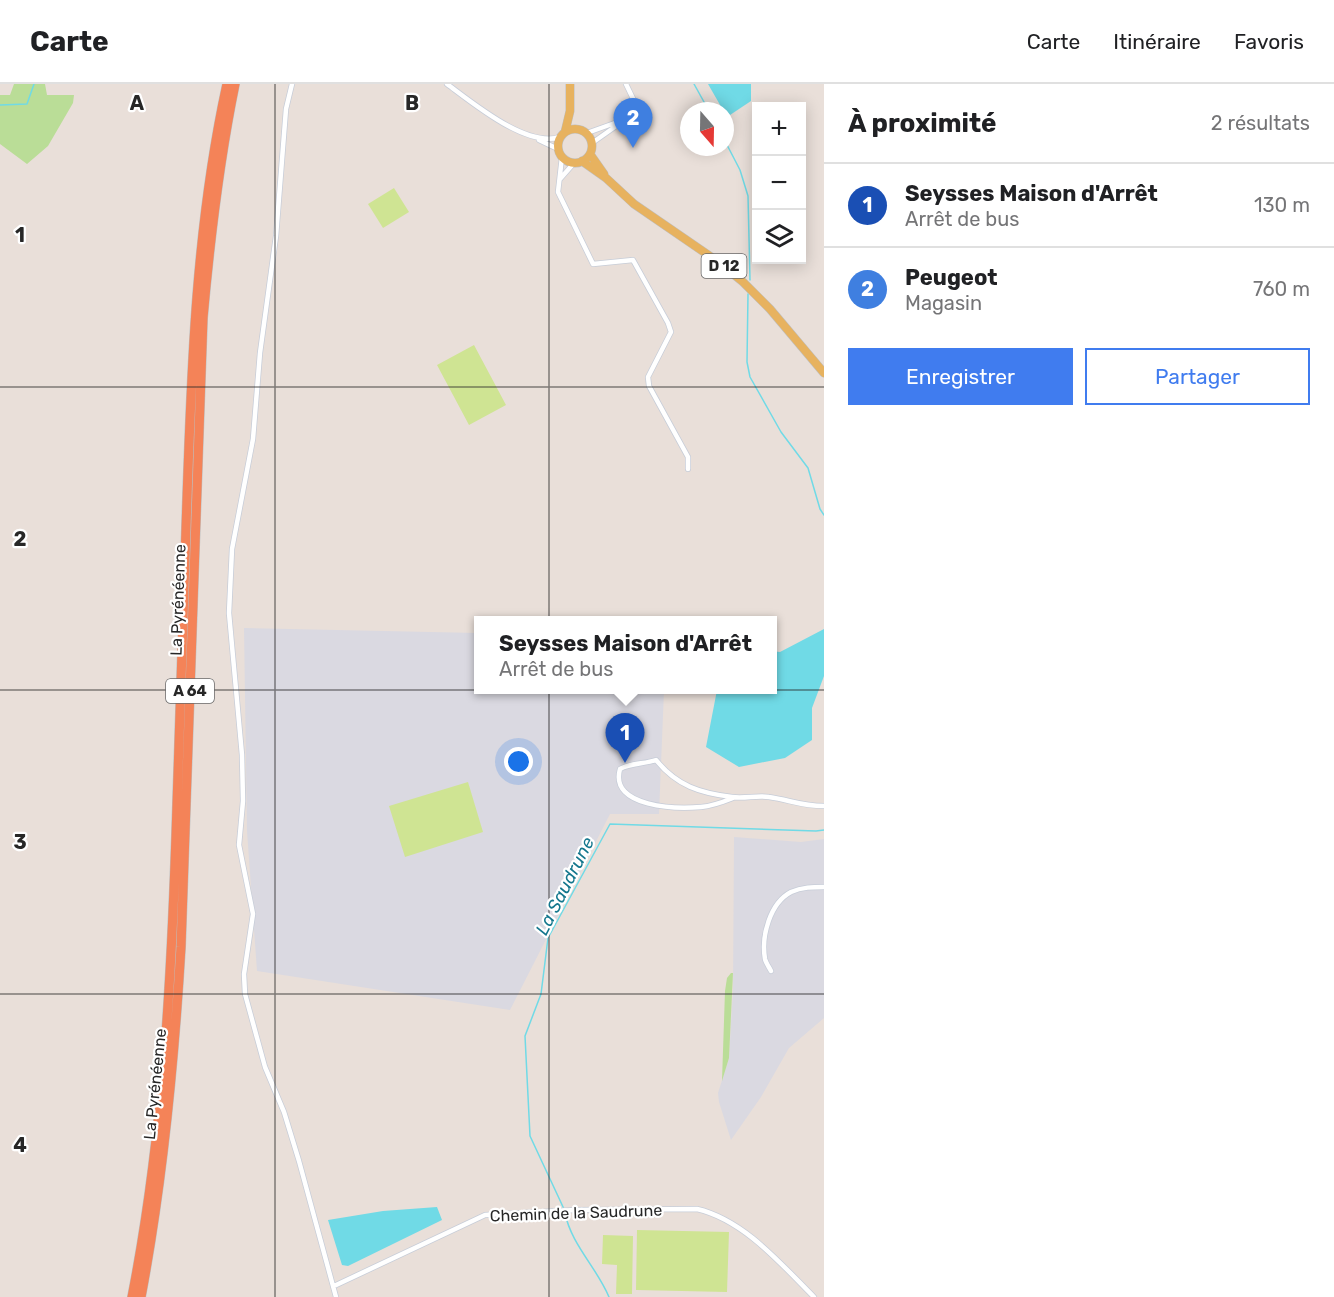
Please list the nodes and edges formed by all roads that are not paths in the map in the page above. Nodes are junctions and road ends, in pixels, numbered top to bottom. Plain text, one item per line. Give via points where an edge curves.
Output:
1 (227, 84) edge
2 (236, 84) edge
3 (292, 84) edge
4 (447, 84) edge
5 (570, 84) edge
6 (627, 84) edge
7 (570, 111) junction
8 (626, 119) junction
9 (583, 131) junction
10 (562, 134) junction
11 (536, 139) junction
12 (592, 142) junction
13 (558, 148) junction
14 (590, 154) junction
15 (562, 158) junction
16 (578, 162) junction
17 (606, 178) junction
18 (560, 179) junction
19 (824, 372) edge
20 (688, 469) dead end
21 (733, 798) junction
22 (824, 806) edge
23 (824, 887) edge
24 (771, 971) dead end
25 (334, 1286) junction
26 (132, 1297) edge
27 (141, 1297) edge
28 (336, 1297) edge
29 (814, 1297) edge

1 - 26 highway, La Pyrénéenne / A 64 via 209,178 194,322 174,918 154,1158
2 - 27 highway, La Pyrénéenne / A 64 via 218,179 202,330 174,1058
3 - 25 street via 286,109 253,439 232,549 229,613 242,755 239,845 253,914 245,994
4 - 11 street via 514,130
5 - 7 main road
6 - 8 street via 639,111
7 - 9 main road
7 - 10 main road
8 - 9 street
8 - 12 street
9 - 10 main road via 572,129
9 - 12 main road
10 - 11 street via 550,141
10 - 13 main road
11 - 13 street
12 - 14 main road
13 - 15 main road
14 - 16 main road
14 - 17 main road, D 12
15 - 16 main road
15 - 18 street
16 - 17 main road, D 12
16 - 18 street
17 - 19 main road, D 12 via 633,204 743,282
18 - 20 street via 561,200 593,264 633,260 668,323 671,332 648,377 649,386 688,457
21 - 21 street via 682,784 656,760 620,769 621,785 626,792 652,805 703,807
21 - 22 street via 768,797 804,806
23 - 24 street via 793,891 772,911 765,937 765,960
25 - 28 street
25 - 29 street, Chemin de la Saudrune via 485,1215 697,1209 711,1212 744,1231

